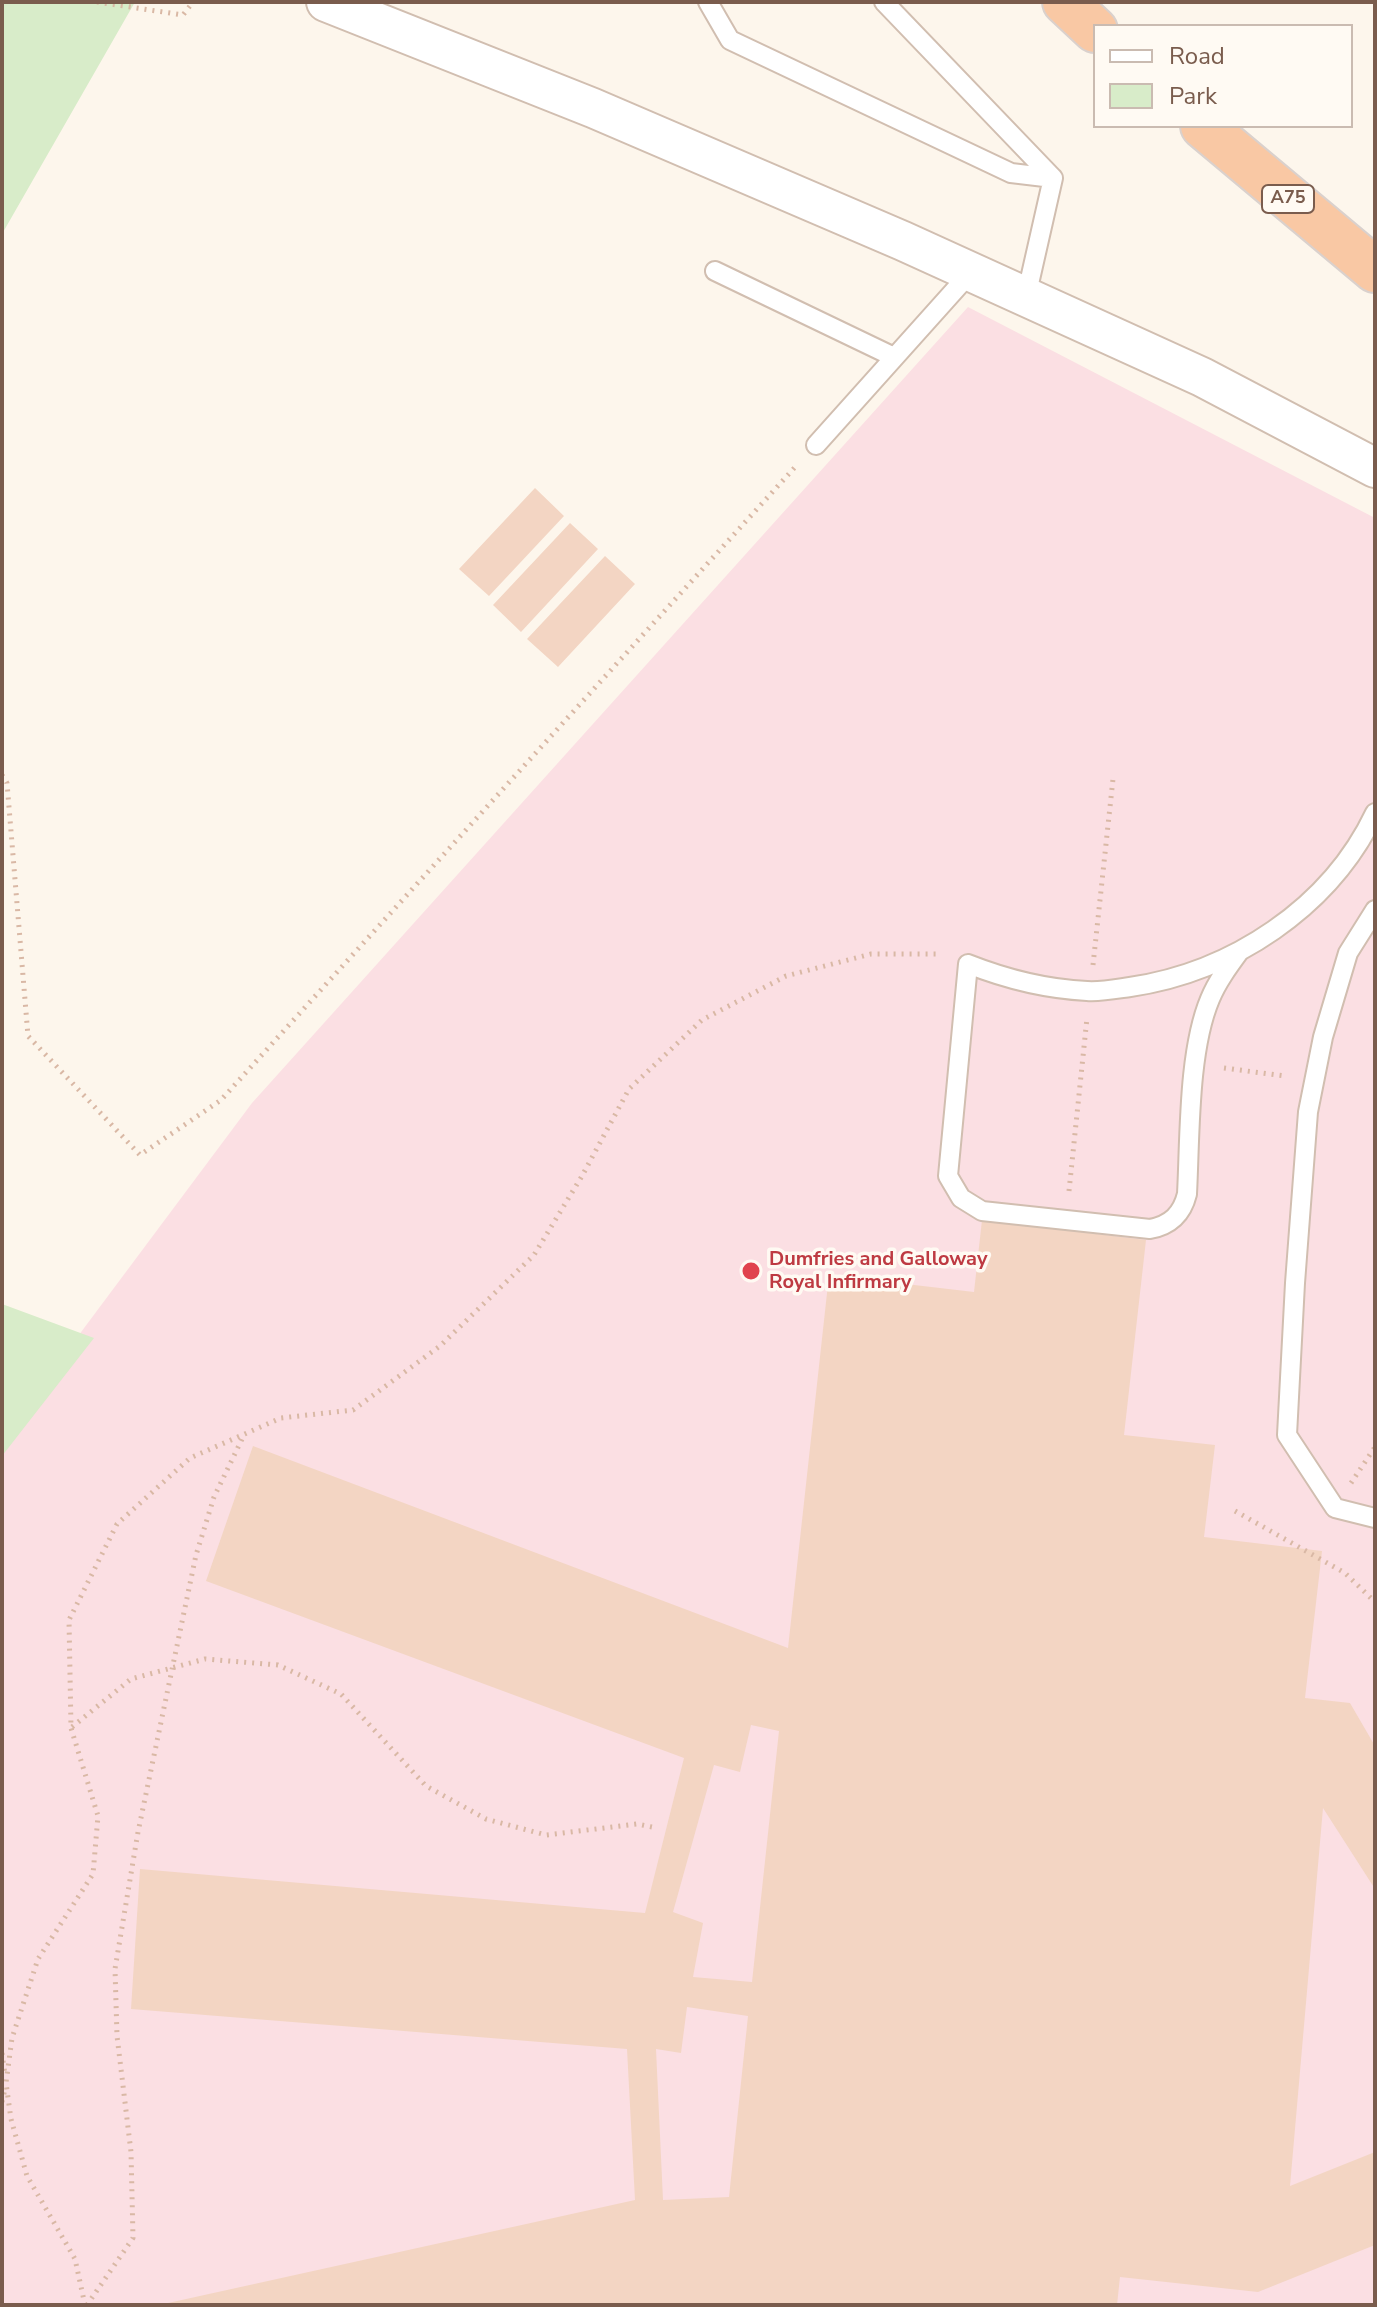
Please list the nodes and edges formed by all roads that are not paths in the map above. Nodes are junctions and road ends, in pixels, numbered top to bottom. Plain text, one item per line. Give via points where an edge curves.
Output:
1 (326, 2) edge
2 (708, 2) edge
3 (884, 2) edge
4 (1065, 2) edge
5 (1093, 28) edge
6 (1205, 128) edge
7 (1053, 178) junction
8 (1375, 270) edge
9 (715, 271) dead end
10 (971, 272) junction
11 (1026, 297) junction
12 (894, 357) junction
13 (816, 445) road end
14 (1375, 468) edge
15 (1375, 813) edge
16 (1375, 910) edge
17 (1239, 952) junction
18 (1375, 1518) edge

1 - 10 street via 593,108
2 - 7 lane via 730,40 1011,173
3 - 7 lane
4 - 5 highway
6 - 8 highway, A75
7 - 11 lane
9 - 12 lane
10 - 11 street
10 - 12 lane
11 - 14 street via 1202,377
12 - 13 lane
15 - 17 lane via 1315,896
16 - 18 lane via 1342,970 1308,1112 1287,1435 1335,1508
17 - 17 lane via 1210,998 1201,1024 1187,1194 1171,1222 1150,1229 982,1211 953,1188 948,1176 968,964 1014,980 1090,992 1166,980

